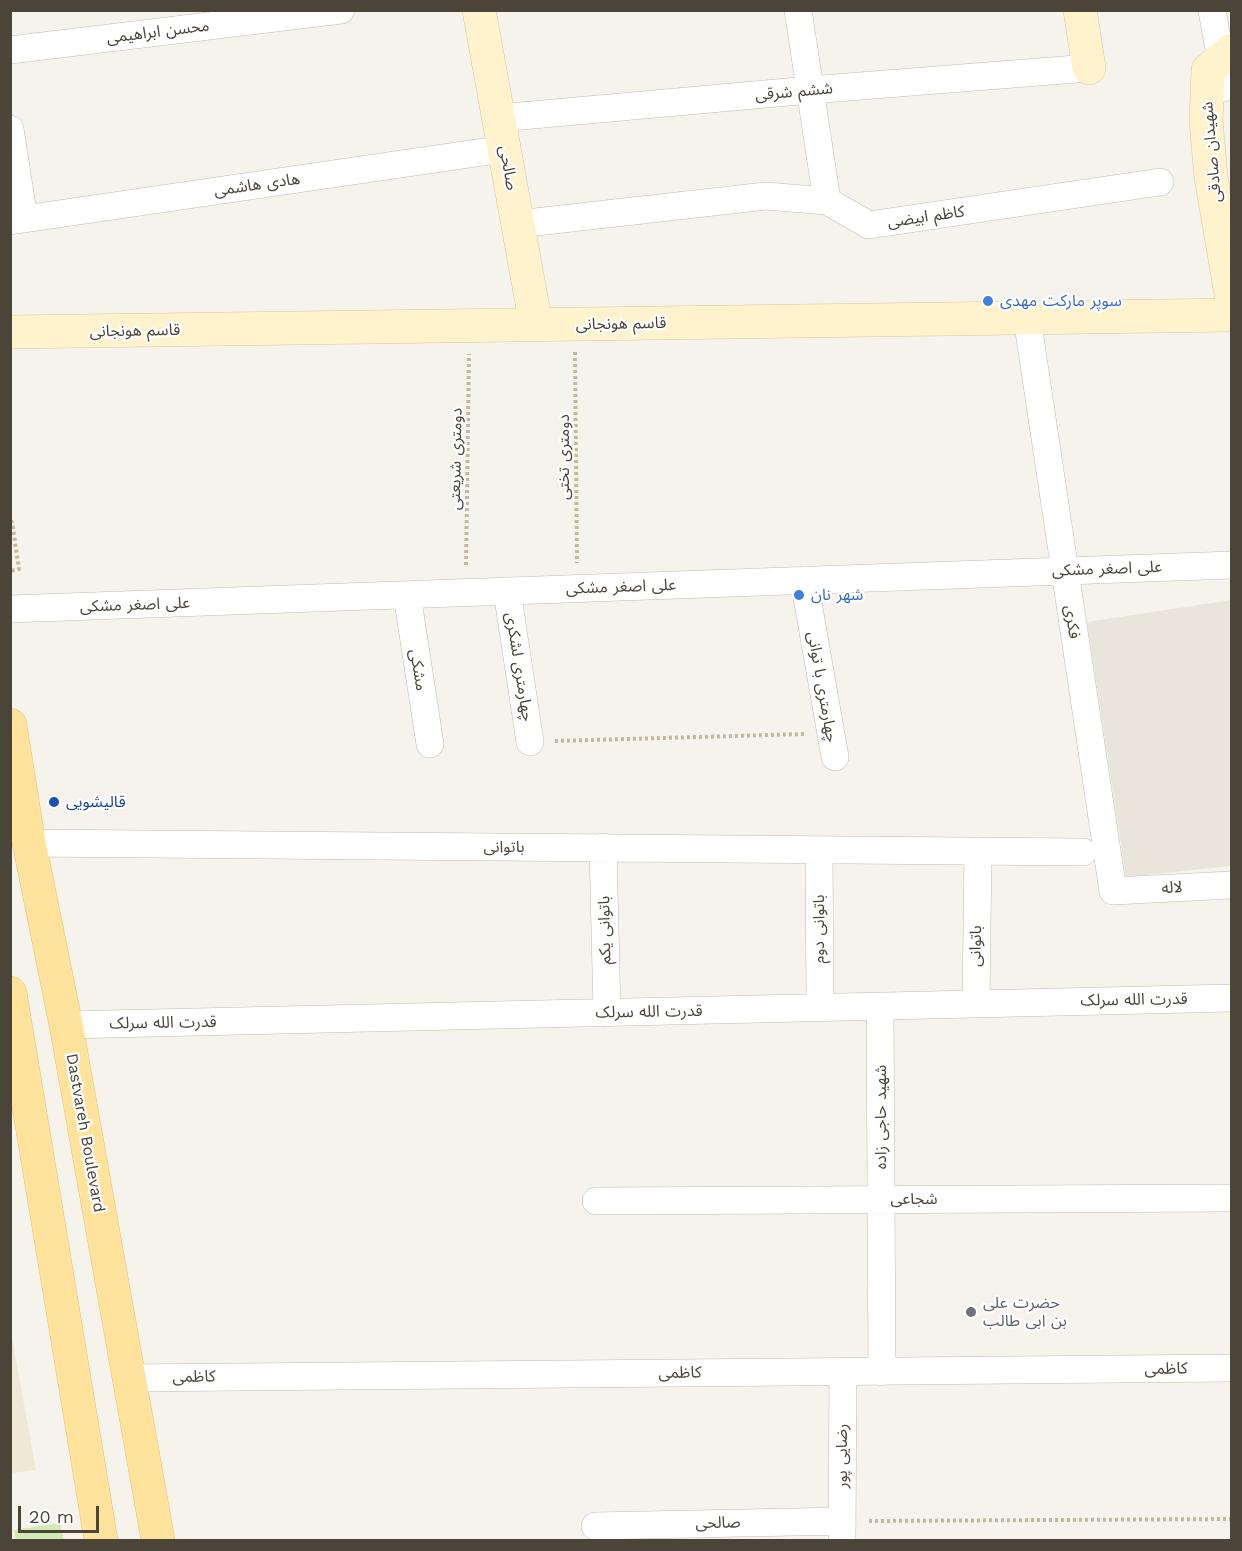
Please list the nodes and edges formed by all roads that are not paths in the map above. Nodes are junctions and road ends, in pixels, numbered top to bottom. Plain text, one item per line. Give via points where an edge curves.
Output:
1 (341, 10) edge
2 (479, 10) edge
3 (798, 10) edge
4 (1080, 10) edge
5 (1212, 10) edge
6 (10, 50) edge
7 (1089, 68) joint
8 (1223, 72) edge
9 (810, 90) junction
10 (10, 129) edge
11 (502, 134) junction
12 (1160, 182) dead end
13 (828, 201) junction
14 (1224, 206) edge
15 (17, 220) edge
16 (518, 224) junction
17 (1232, 300) edge
18 (1232, 315) edge
19 (1027, 318) junction
20 (536, 325) junction
21 (10, 332) edge
22 (1232, 565) edge
23 (1065, 571) junction
24 (804, 580) junction
25 (507, 591) junction
26 (406, 595) junction
27 (10, 609) edge
28 (10, 725) edge
29 (530, 742) road end
30 (430, 744) dead end
31 (833, 745) road end
32 (29, 843) junction
33 (603, 848) junction
34 (819, 850) junction
35 (978, 851) junction
36 (1083, 852) dead end
37 (1232, 885) edge
38 (1113, 891) joint
39 (10, 993) edge
40 (1232, 998) edge
41 (975, 1004) junction
42 (880, 1006) junction
43 (820, 1008) junction
44 (607, 1013) junction
45 (66, 1025) junction
46 (18, 1083) edge
47 (1232, 1198) edge
48 (881, 1199) junction
49 (596, 1201) dead end
50 (1232, 1368) edge
51 (843, 1372) junction
52 (882, 1372) junction
53 (128, 1378) junction
54 (595, 1526) dead end
55 (842, 1531) edge
56 (101, 1540) edge
57 (158, 1540) edge

1 - 6 street, محسن ابراهیمی
2 - 11 street, صالحی
3 - 9 street
4 - 7 street
5 - 8 street
7 - 9 street, ششم شرقی
8 - 14 street, شهیدان صادقی via 1206,121 1211,177
9 - 11 street, ششم شرقی
9 - 13 street
10 - 15 street
11 - 15 street, هادی هاشمی
11 - 16 street, صالحی
12 - 13 street, کاظم ابیضی via 869,225
13 - 16 street, کاظم ابیضی via 766,196
14 - 17 street, شهیدان صادقی
16 - 20 street, صالحی
18 - 19 street, قاسم هونجانی
19 - 20 street, قاسم هونجانی
19 - 23 street, فکری
20 - 21 street, قاسم هونجانی
22 - 23 street, علی اصغر مشکی
23 - 24 street, علی اصغر مشکی
23 - 38 street, فکری
24 - 25 street, علی اصغر مشکی
24 - 31 street, چهارمتری با توانی
25 - 26 street, علی اصغر مشکی
25 - 29 street, چهارمتری لشکری
26 - 27 street, علی اصغر مشکی
26 - 30 street, مشکی
28 - 32 main road, Dastvareh Boulevard
32 - 33 street, باتوانی
32 - 45 main road, Dastvareh Boulevard
33 - 34 street, باتوانی
33 - 44 street, باتوانی یکم
34 - 35 street, باتوانی
34 - 43 street, باتوانی دوم
35 - 36 street, باتوانی
35 - 41 street, باتوانی
37 - 38 street, لاله
39 - 46 main road
40 - 41 street, قدرت الله سرلک
41 - 42 street, قدرت الله سرلک
42 - 43 street, قدرت الله سرلک
42 - 48 street, شهید حاجی زاده
43 - 44 street, قدرت الله سرلک
44 - 45 street, قدرت الله سرلک
45 - 53 main road, Dastvareh Boulevard
46 - 56 main road
47 - 48 street, شجاعی
48 - 49 street, شجاعی
48 - 52 street, شهید حاجی زاده
50 - 52 street, کاظمی
51 - 52 street, کاظمی
51 - 53 street, کاظمی
51 - 55 street, رضایی پور
53 - 57 main road, Dastvareh Boulevard
54 - 55 street, صالحی

